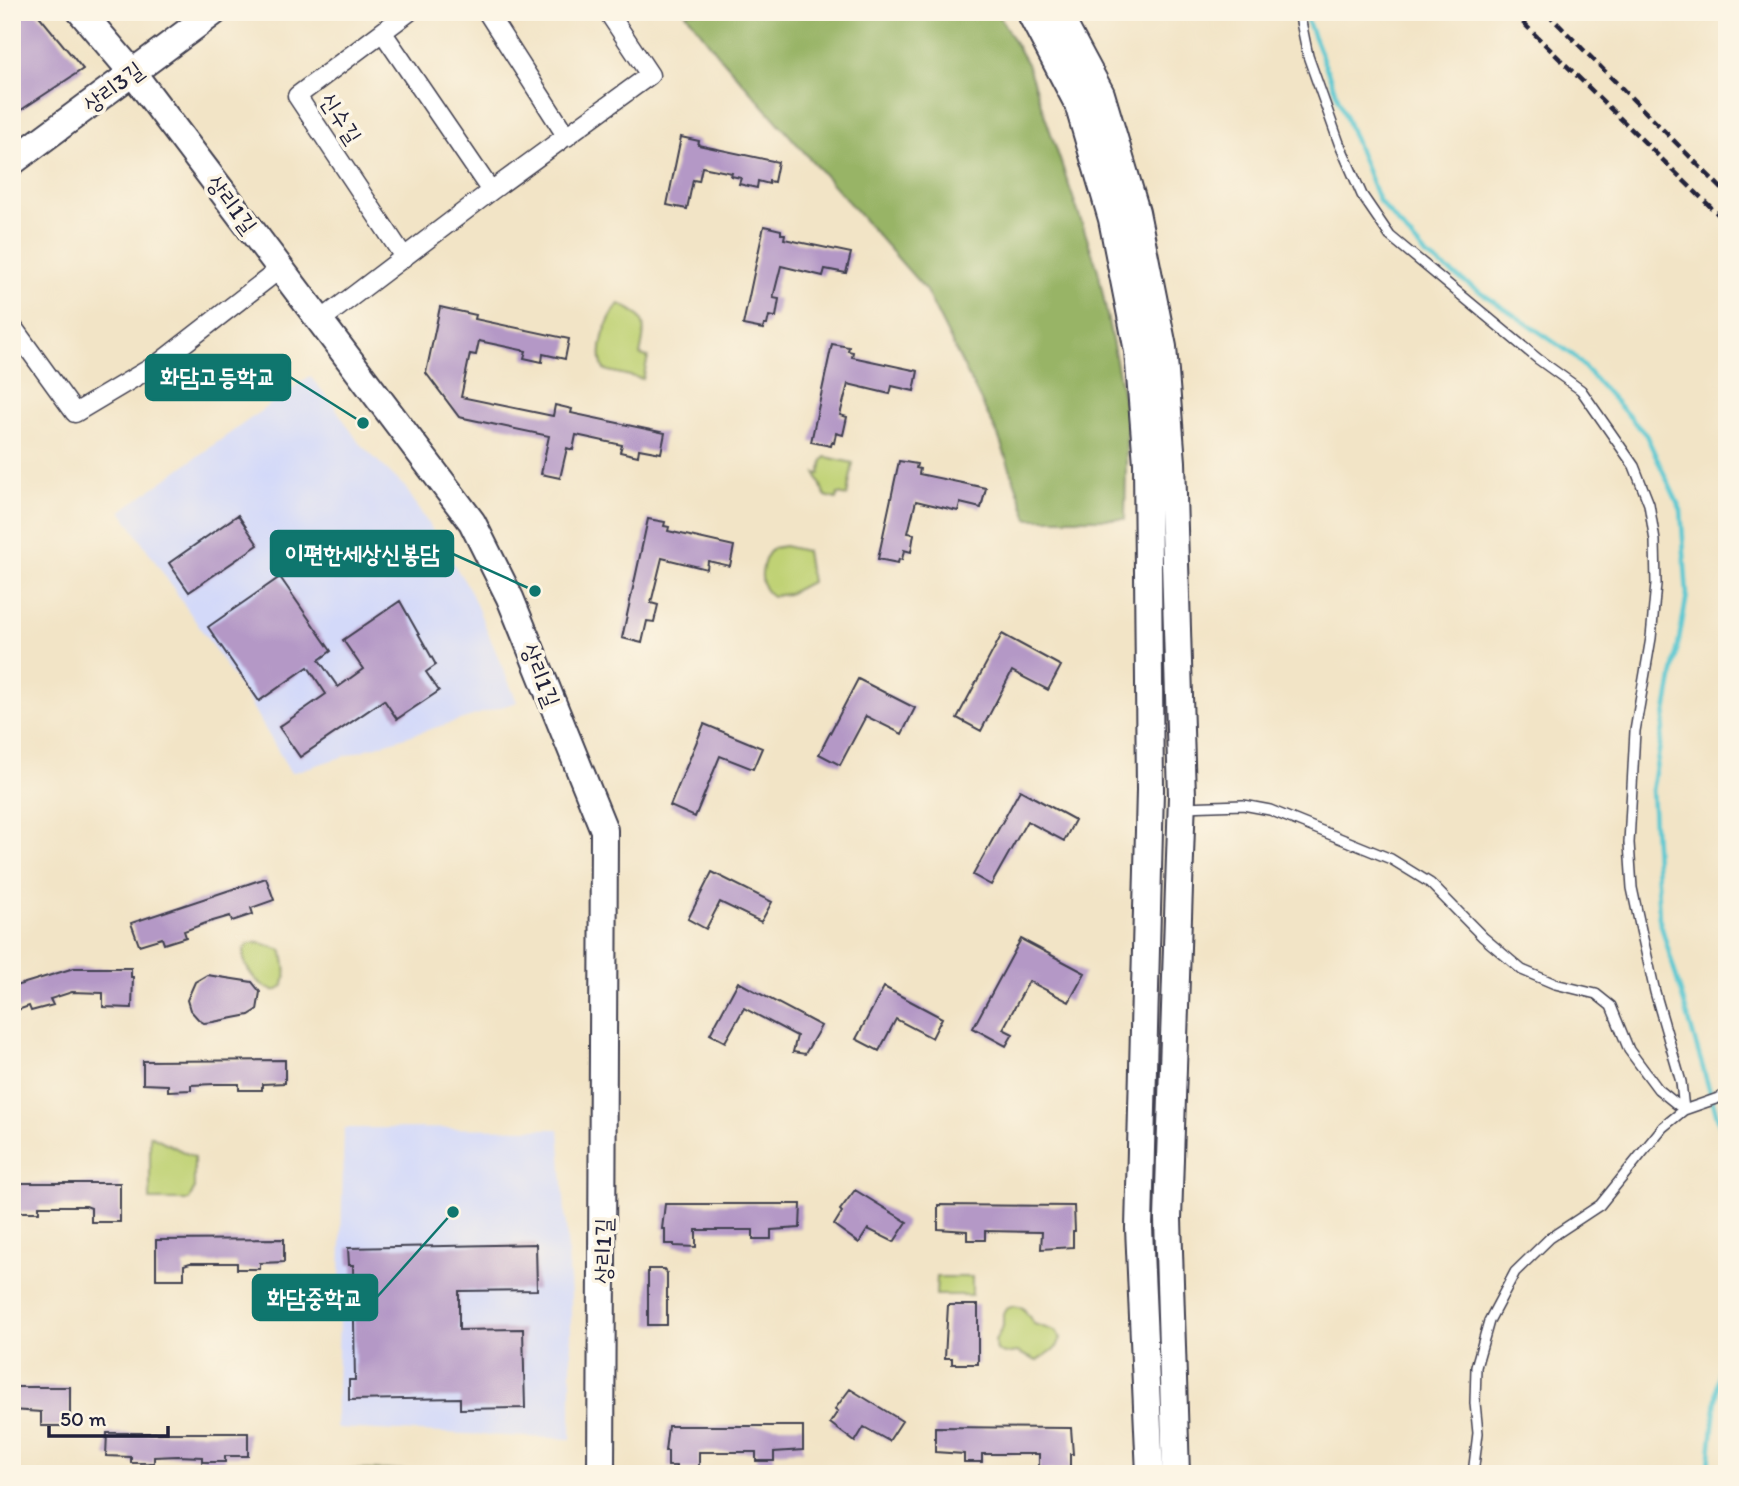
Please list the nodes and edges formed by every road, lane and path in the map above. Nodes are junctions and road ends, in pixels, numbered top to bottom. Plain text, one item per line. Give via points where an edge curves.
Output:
1 (81, 12) edge
2 (214, 12) edge
3 (409, 12) edge
4 (487, 12) edge
5 (608, 12) edge
6 (1030, 12) edge
7 (1057, 12) edge
8 (1299, 12) edge
9 (383, 33) junction
10 (132, 72) junction
11 (566, 137) junction
12 (12, 162) edge
13 (491, 191) junction
14 (404, 257) junction
15 (280, 269) junction
16 (320, 321) junction
17 (12, 326) edge
18 (1181, 807) junction
19 (1727, 1096) edge
20 (1688, 1110) junction
21 (601, 1474) edge
22 (1150, 1474) edge
23 (1176, 1474) edge
24 (1473, 1474) edge

1 - 10 main road, 상리1길
2 - 10 main road, 상리3길
3 - 9 street, 신수길
4 - 11 street
5 - 11 street via 650,75
6 - 22 main road via 1078,104 1112,219 1138,351 1147,463 1150,790 1139,1228
7 - 18 main road via 1101,94 1136,212 1163,347 1172,462
8 - 20 lane via 1308,55 1339,143 1362,195 1390,236 1581,390 1634,466 1649,505 1656,584 1634,731 1629,842 1641,930
9 - 13 street
9 - 14 street, 신수길 via 297,96
10 - 12 main road, 상리3길
10 - 15 main road, 상리1길
11 - 13 street
13 - 14 street
14 - 16 street
15 - 16 main road, 상리1길
15 - 17 street via 159,363 75,413
16 - 21 main road, 상리1길 via 472,522 510,598 604,830
18 - 20 lane via 1243,805 1270,810 1391,859 1430,883 1522,970 1596,994 1611,1006 1629,1050 1658,1089
18 - 23 main road via 1168,1219
19 - 20 lane
20 - 24 lane via 1663,1127 1600,1205 1550,1237 1515,1272 1489,1321 1476,1367 1478,1433

